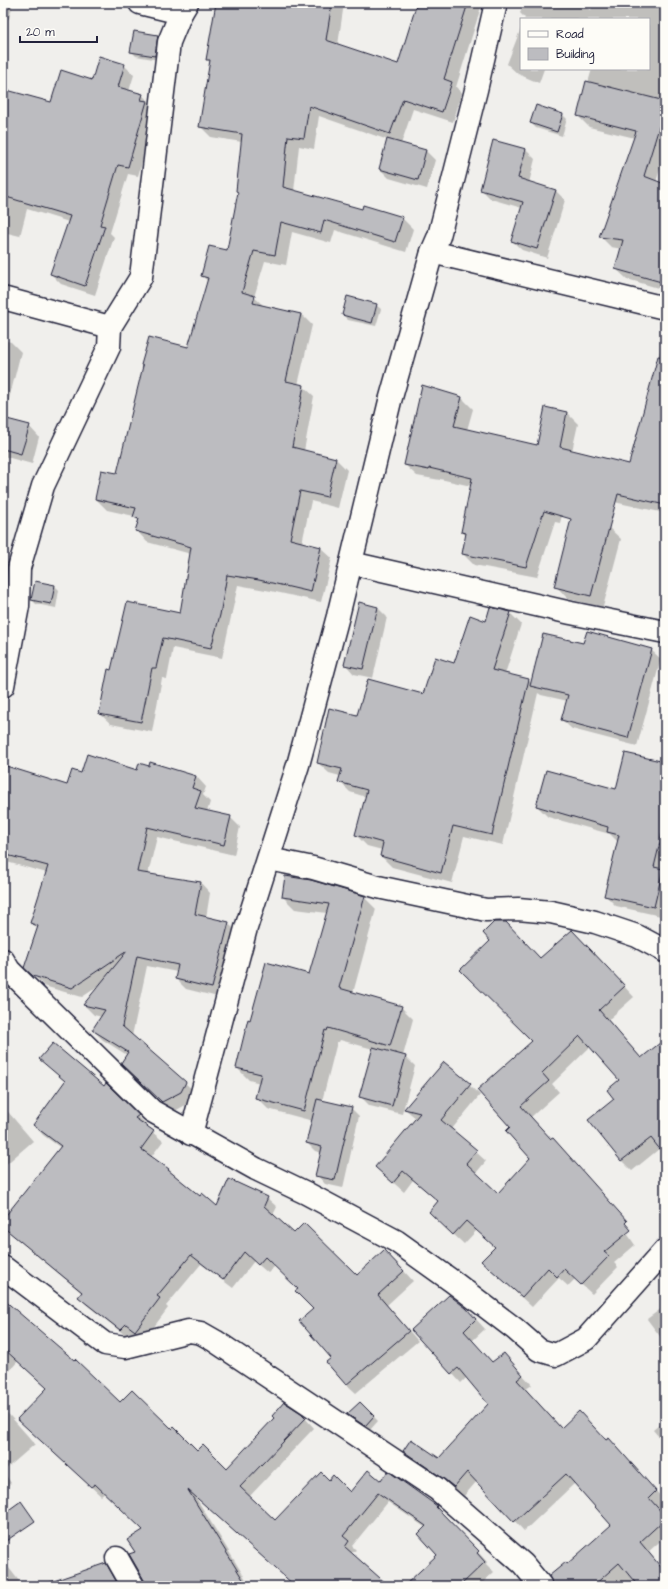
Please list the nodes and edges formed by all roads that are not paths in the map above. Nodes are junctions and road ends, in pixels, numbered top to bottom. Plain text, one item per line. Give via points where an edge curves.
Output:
1 (140, 3) edge
2 (496, 3) edge
3 (184, 8) edge
4 (432, 252) junction
5 (3, 298) edge
6 (665, 308) edge
7 (110, 327) junction
8 (351, 563) junction
9 (665, 632) edge
10 (3, 686) edge
11 (270, 859) junction
12 (665, 952) edge
13 (5, 965) edge
14 (191, 1134) junction
15 (665, 1250) edge
16 (3, 1268) edge
17 (117, 1558) dead end
18 (133, 1586) edge
19 (541, 1586) edge

1 - 3 street
2 - 4 street via 439,236
3 - 7 street via 169,42 141,277
4 - 6 street
4 - 8 street via 390,401
5 - 7 street
7 - 10 street via 109,347 43,486 19,568 18,606
8 - 9 street
8 - 11 street via 298,765
11 - 12 street via 313,868 378,887 486,910 551,912 595,922 638,936
11 - 14 street via 246,928
13 - 14 street via 152,1111
14 - 15 street via 306,1192 396,1242 452,1281 539,1350 556,1355 586,1339
16 - 19 street via 105,1344 125,1347 189,1331 201,1332 437,1490 523,1564
17 - 18 street

